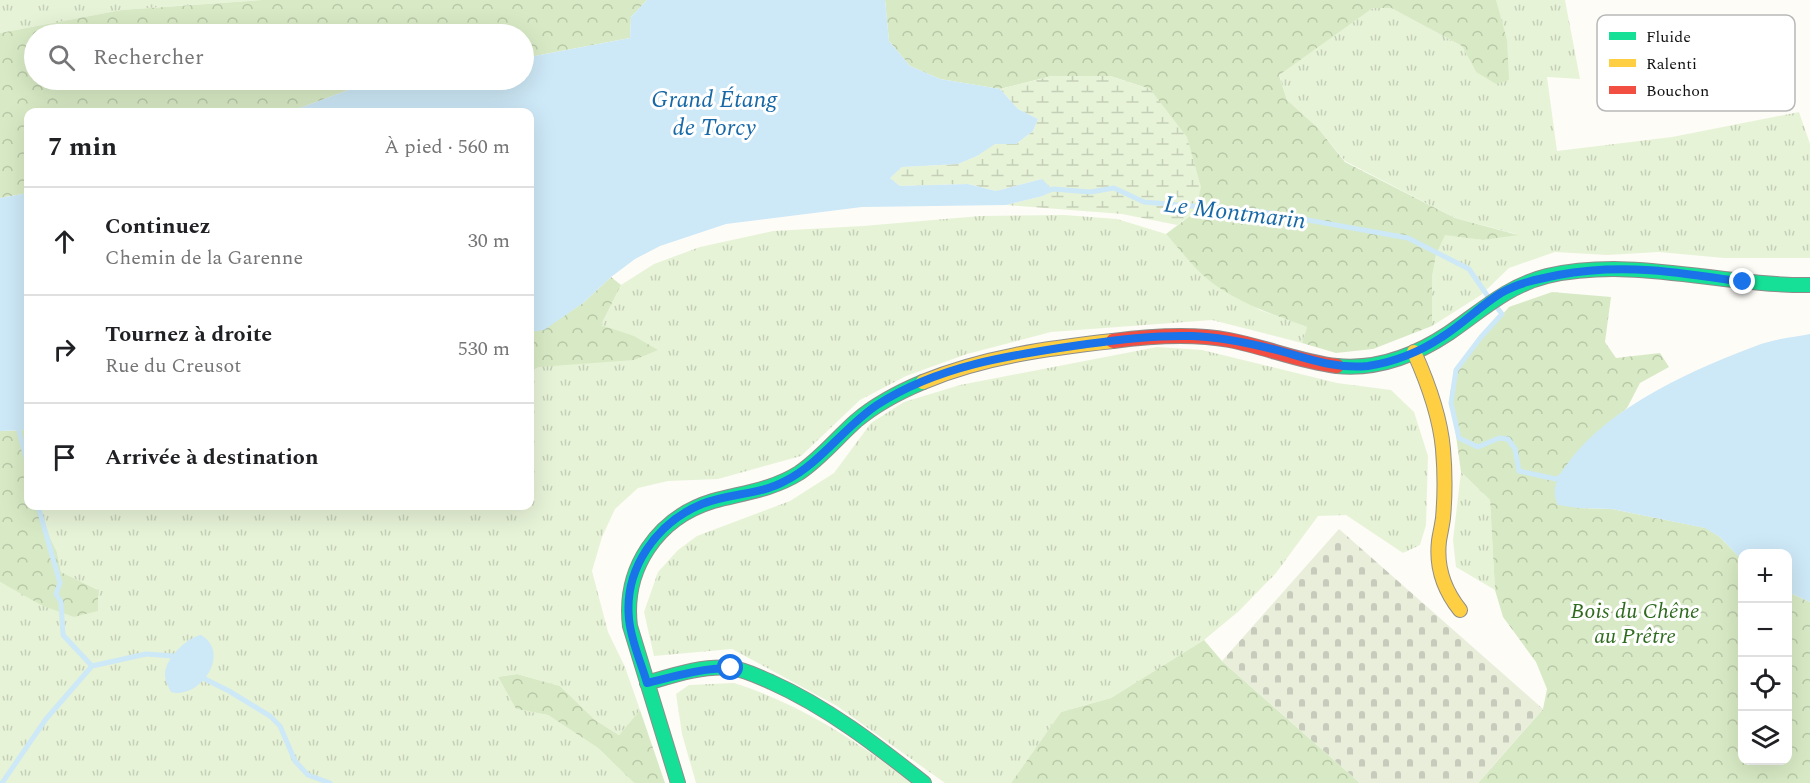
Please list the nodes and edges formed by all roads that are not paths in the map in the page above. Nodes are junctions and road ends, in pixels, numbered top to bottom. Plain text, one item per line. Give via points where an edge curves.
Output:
1 (1810, 285) edge
2 (1414, 352) junction
3 (1460, 610) dead end
4 (647, 683) junction
5 (678, 783) edge
6 (924, 783) edge

1 - 2 street via 1743,282 1636,268 1575,272 1527,282 1502,293 1441,339
2 - 3 street via 1432,393 1440,424 1445,490 1440,572
2 - 4 street via 1369,366 1348,366 1323,364 1213,337 1137,337 987,361 927,378 877,405 800,473 765,489 703,504 667,526 652,541 640,557 629,597 629,619
4 - 5 street
4 - 6 street via 713,668 750,673 842,723

